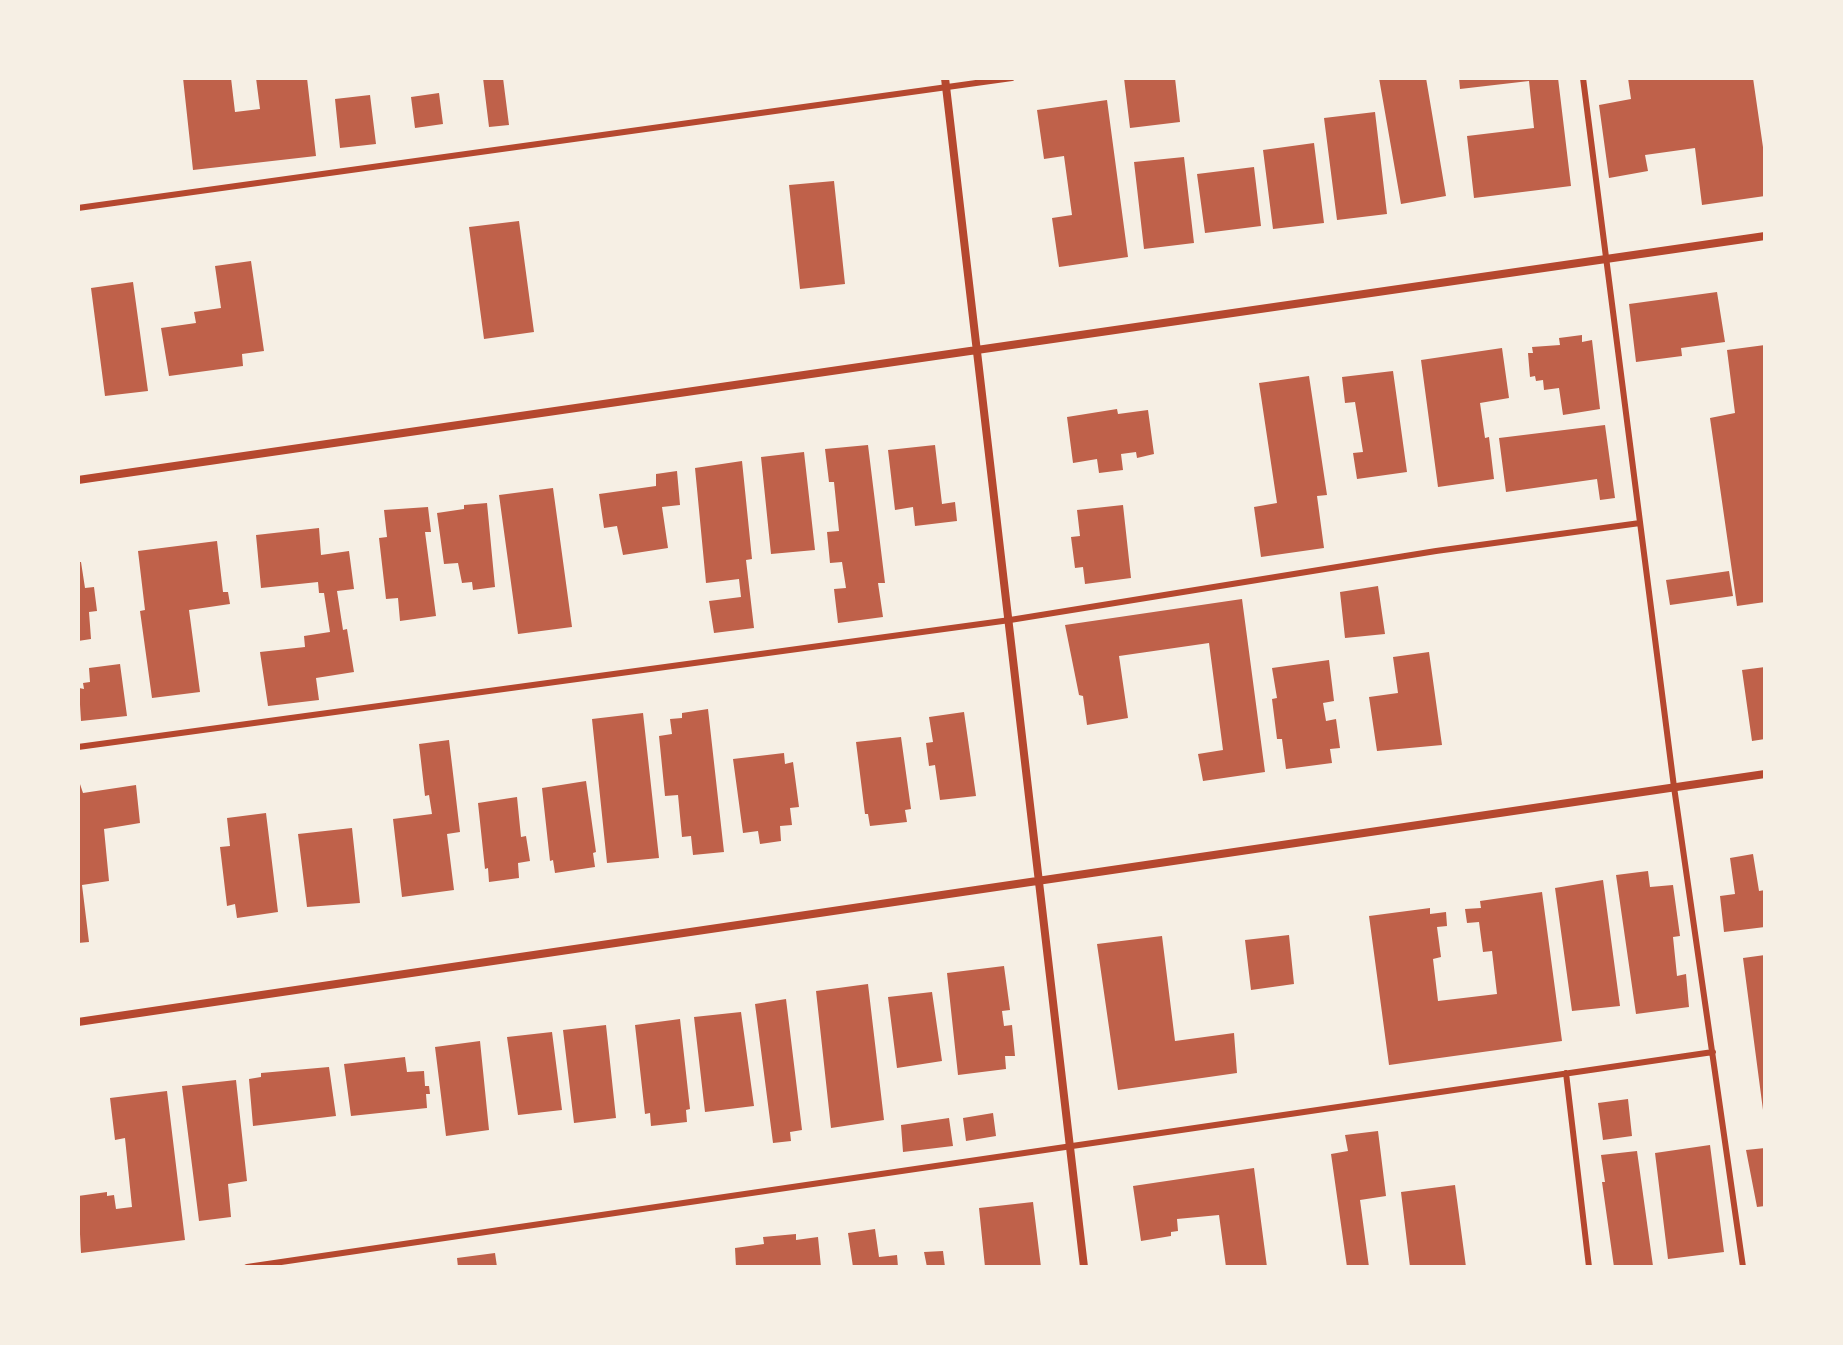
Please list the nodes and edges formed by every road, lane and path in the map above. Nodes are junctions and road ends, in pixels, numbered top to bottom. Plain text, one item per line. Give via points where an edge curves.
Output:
1 (945, 78) edge
2 (1012, 78) edge
3 (1583, 78) edge
4 (946, 88) junction
5 (78, 208) edge
6 (1765, 236) edge
7 (1607, 259) junction
8 (977, 350) junction
9 (78, 480) edge
10 (1640, 523) junction
11 (1010, 620) junction
12 (78, 747) edge
13 (1765, 774) edge
14 (1674, 787) junction
15 (1040, 881) junction
16 (78, 1022) edge
17 (1713, 1052) junction
18 (1566, 1073) junction
19 (1071, 1144) junction
20 (247, 1267) edge
21 (1084, 1267) edge
22 (1589, 1267) edge
23 (1743, 1267) edge

1 - 4 street
2 - 4 lane
3 - 7 lane
4 - 5 lane
4 - 8 street
6 - 7 street
7 - 8 street
7 - 10 lane
8 - 9 street
8 - 11 street
10 - 11 lane
10 - 14 lane
11 - 12 lane
11 - 15 street
13 - 14 street
14 - 15 street
14 - 17 lane
15 - 16 street
15 - 19 street
17 - 18 lane
17 - 23 lane
18 - 19 lane
18 - 22 lane
19 - 20 lane
19 - 21 street

